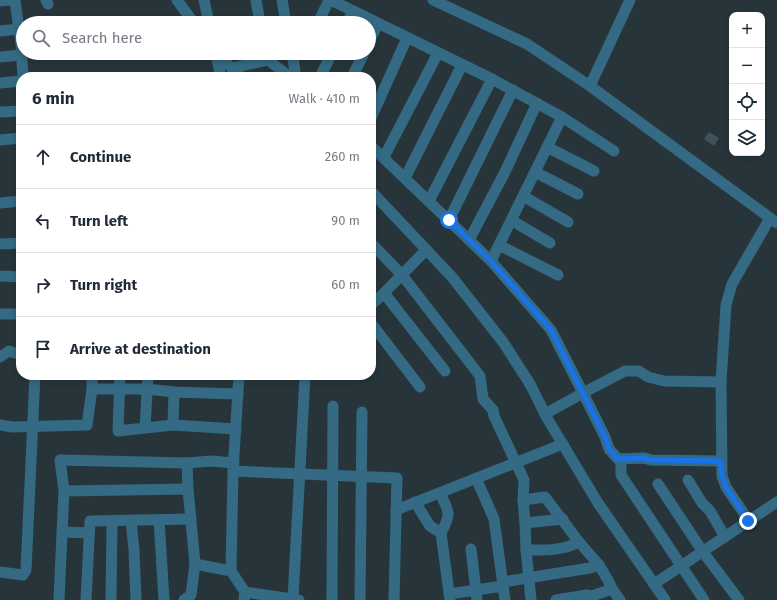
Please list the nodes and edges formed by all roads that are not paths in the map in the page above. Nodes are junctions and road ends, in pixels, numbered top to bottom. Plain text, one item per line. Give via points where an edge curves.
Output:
1 (10, 0) edge
2 (15, 0) edge
3 (177, 0) edge
4 (204, 0) edge
5 (256, 0) edge
6 (282, 0) edge
7 (330, 0) edge
8 (433, 0) edge
9 (630, 0) edge
10 (0, 1) edge
11 (353, 11) junction
12 (17, 16) edge
13 (189, 16) edge
14 (207, 16) edge
15 (259, 16) edge
16 (285, 16) edge
17 (322, 16) edge
18 (350, 16) edge
19 (363, 16) edge
20 (378, 24) joint
21 (376, 28) edge
22 (16, 29) edge
23 (0, 31) edge
24 (407, 38) junction
25 (438, 53) junction
26 (16, 56) edge
27 (0, 57) edge
28 (22, 60) edge
29 (217, 60) edge
30 (223, 60) edge
31 (258, 60) edge
32 (271, 60) edge
33 (293, 60) edge
34 (328, 60) edge
35 (360, 60) edge
36 (462, 65) junction
37 (232, 68) junction
38 (23, 72) edge
39 (220, 72) edge
40 (236, 72) edge
41 (285, 72) edge
42 (294, 72) edge
43 (322, 72) edge
44 (354, 72) edge
45 (492, 79) junction
46 (16, 82) edge
47 (0, 83) edge
48 (590, 86) junction
49 (513, 90) junction
50 (537, 103) junction
51 (376, 107) edge
52 (16, 111) edge
53 (0, 112) edge
54 (562, 117) junction
55 (16, 138) edge
56 (0, 140) edge
57 (547, 147) junction
58 (376, 150) edge
59 (614, 151) dead end
60 (384, 157) junction
61 (594, 171) dead end
62 (535, 172) junction
63 (405, 178) junction
64 (578, 194) dead end
65 (376, 196) edge
66 (523, 196) junction
67 (16, 201) edge
68 (429, 201) junction
69 (0, 203) edge
70 (449, 220) junction
71 (511, 220) junction
72 (774, 220) edge
73 (568, 222) dead end
74 (469, 240) junction
75 (16, 243) edge
76 (550, 243) dead end
77 (0, 244) edge
78 (499, 245) junction
79 (376, 248) edge
80 (426, 250) junction
81 (491, 261) junction
82 (402, 275) junction
83 (558, 275) dead end
84 (0, 276) edge
85 (16, 277) edge
86 (384, 293) junction
87 (376, 300) edge
88 (0, 314) edge
89 (16, 314) edge
90 (376, 329) edge
91 (16, 353) edge
92 (0, 357) edge
93 (445, 371) dead end
94 (35, 380) edge
95 (92, 380) edge
96 (120, 380) edge
97 (148, 380) edge
98 (239, 380) edge
99 (305, 380) edge
100 (721, 382) junction
101 (420, 387) dead end
102 (92, 389) junction
103 (120, 389) junction
104 (147, 389) junction
105 (174, 392) junction
106 (583, 393) junction
107 (238, 394) junction
108 (333, 406) dead end
109 (362, 412) dead end
110 (545, 414) junction
111 (0, 425) edge
112 (173, 426) junction
113 (32, 427) junction
114 (145, 428) junction
115 (236, 429) junction
116 (563, 444) junction
117 (620, 459) junction
118 (720, 461) junction
119 (516, 462) junction
120 (187, 463) junction
121 (234, 467) junction
122 (300, 474) junction
123 (332, 476) junction
124 (361, 477) junction
125 (476, 478) junction
126 (688, 480) dead end
127 (658, 484) dead end
128 (188, 490) junction
129 (64, 491) junction
130 (440, 493) junction
131 (523, 500) junction
132 (415, 502) junction
133 (775, 508) edge
134 (396, 510) junction
135 (191, 519) junction
136 (563, 519) junction
137 (130, 520) junction
138 (159, 520) junction
139 (112, 521) junction
140 (748, 521) junction
141 (525, 523) junction
142 (62, 532) junction
143 (90, 533) junction
144 (441, 533) junction
145 (725, 537) junction
146 (578, 542) junction
147 (471, 549) dead end
148 (526, 550) junction
149 (703, 552) junction
150 (195, 564) junction
151 (599, 565) junction
152 (680, 567) junction
153 (230, 571) junction
154 (0, 572) edge
155 (528, 578) junction
156 (503, 584) junction
157 (654, 584) junction
158 (612, 589) junction
159 (477, 595) edge
160 (245, 596) edge
161 (450, 597) edge
162 (592, 598) edge
163 (59, 600) edge
164 (86, 600) edge
165 (111, 600) edge
166 (136, 600) edge
167 (164, 600) edge
168 (184, 600) edge
169 (296, 600) edge
170 (332, 600) edge
171 (360, 600) edge
172 (394, 600) edge
173 (505, 600) edge
174 (532, 600) edge
175 (556, 600) edge
176 (620, 600) edge
177 (665, 600) edge
178 (704, 600) edge
179 (739, 600) edge

1 - 10 street
2 - 12 street
3 - 13 street
4 - 14 street
5 - 15 street
6 - 16 street
7 - 11 street
7 - 17 street
8 - 48 street via 527,44
9 - 48 street
11 - 18 street
11 - 19 street
20 - 21 street
20 - 24 street
22 - 23 street
24 - 25 street
24 - 51 street
25 - 36 street
25 - 60 street
26 - 27 street
28 - 38 street
29 - 39 street
30 - 37 street
31 - 37 street
32 - 41 street
33 - 42 street
34 - 43 street
35 - 44 street
36 - 45 street
36 - 63 street
37 - 40 street
45 - 49 street
45 - 68 street
46 - 47 street
48 - 72 street
49 - 50 street
49 - 70 street
50 - 54 street
50 - 74 street via 505,172
52 - 53 street
54 - 57 street
54 - 59 street
55 - 56 street
57 - 61 street
57 - 62 street
58 - 60 street
60 - 63 street
62 - 64 street
62 - 66 street
63 - 68 street
65 - 80 street
66 - 71 street
66 - 73 street
67 - 69 street
68 - 70 street
70 - 74 street
71 - 76 street
71 - 78 street
72 - 100 street via 732,284 726,305
74 - 81 street
75 - 77 street
78 - 81 street
78 - 83 street
79 - 82 street
80 - 82 street
80 - 110 street via 452,277 503,342 530,384
81 - 106 street via 551,330
82 - 86 street
82 - 119 street via 480,376 483,399 493,410
84 - 85 street
86 - 87 street
86 - 93 street
88 - 89 street
90 - 101 street
91 - 92 street via 9,351
94 - 113 street
95 - 102 street
96 - 103 street
97 - 104 street
98 - 107 street
99 - 122 street
100 - 106 street via 664,381 648,377 639,371 625,371
100 - 118 street
102 - 103 street
102 - 113 street via 87,425
103 - 104 street
103 - 114 street via 118,431
104 - 105 street
104 - 114 street
105 - 107 street
105 - 112 street
106 - 110 street
106 - 117 street via 609,449
107 - 115 street
108 - 123 street
109 - 124 street
110 - 116 street
111 - 113 street via 12,428
112 - 114 street
112 - 115 street
113 - 154 street via 26,570 23,575
115 - 121 street
116 - 119 street
116 - 157 street via 598,503
117 - 118 street
117 - 152 street via 620,475
118 - 140 street via 726,487
119 - 125 street
119 - 131 street via 524,480
120 - 121 street via 211,461
120 - 128 street
120 - 129 street via 60,460
121 - 122 street
121 - 153 street
122 - 123 street
122 - 169 street
123 - 124 street
123 - 170 street
124 - 134 street via 397,478
124 - 171 street
125 - 130 street
125 - 156 street via 494,519
126 - 145 street
127 - 149 street
128 - 129 street
128 - 135 street
129 - 142 street
130 - 132 street
130 - 144 street via 448,510 448,519
131 - 136 street via 545,497
131 - 141 street
132 - 134 street
132 - 144 street via 430,526
133 - 140 street
134 - 172 street
135 - 138 street
135 - 150 street
136 - 141 street
136 - 146 street
137 - 138 street
137 - 139 street
137 - 166 street
138 - 167 street
139 - 143 street via 90,521
139 - 165 street
140 - 145 street
141 - 148 street
142 - 143 street
142 - 163 street
143 - 164 street
144 - 161 street
145 - 149 street
146 - 148 street via 549,550
146 - 151 street
147 - 159 street
148 - 155 street
149 - 152 street
149 - 179 street
150 - 153 street
150 - 168 street via 191,595
151 - 155 street
151 - 158 street
152 - 157 street
152 - 178 street
153 - 160 street
155 - 156 street
155 - 174 street
156 - 159 street
156 - 173 street
157 - 177 street
158 - 162 street
158 - 176 street
159 - 161 street
160 - 169 street
162 - 175 street via 587,595

